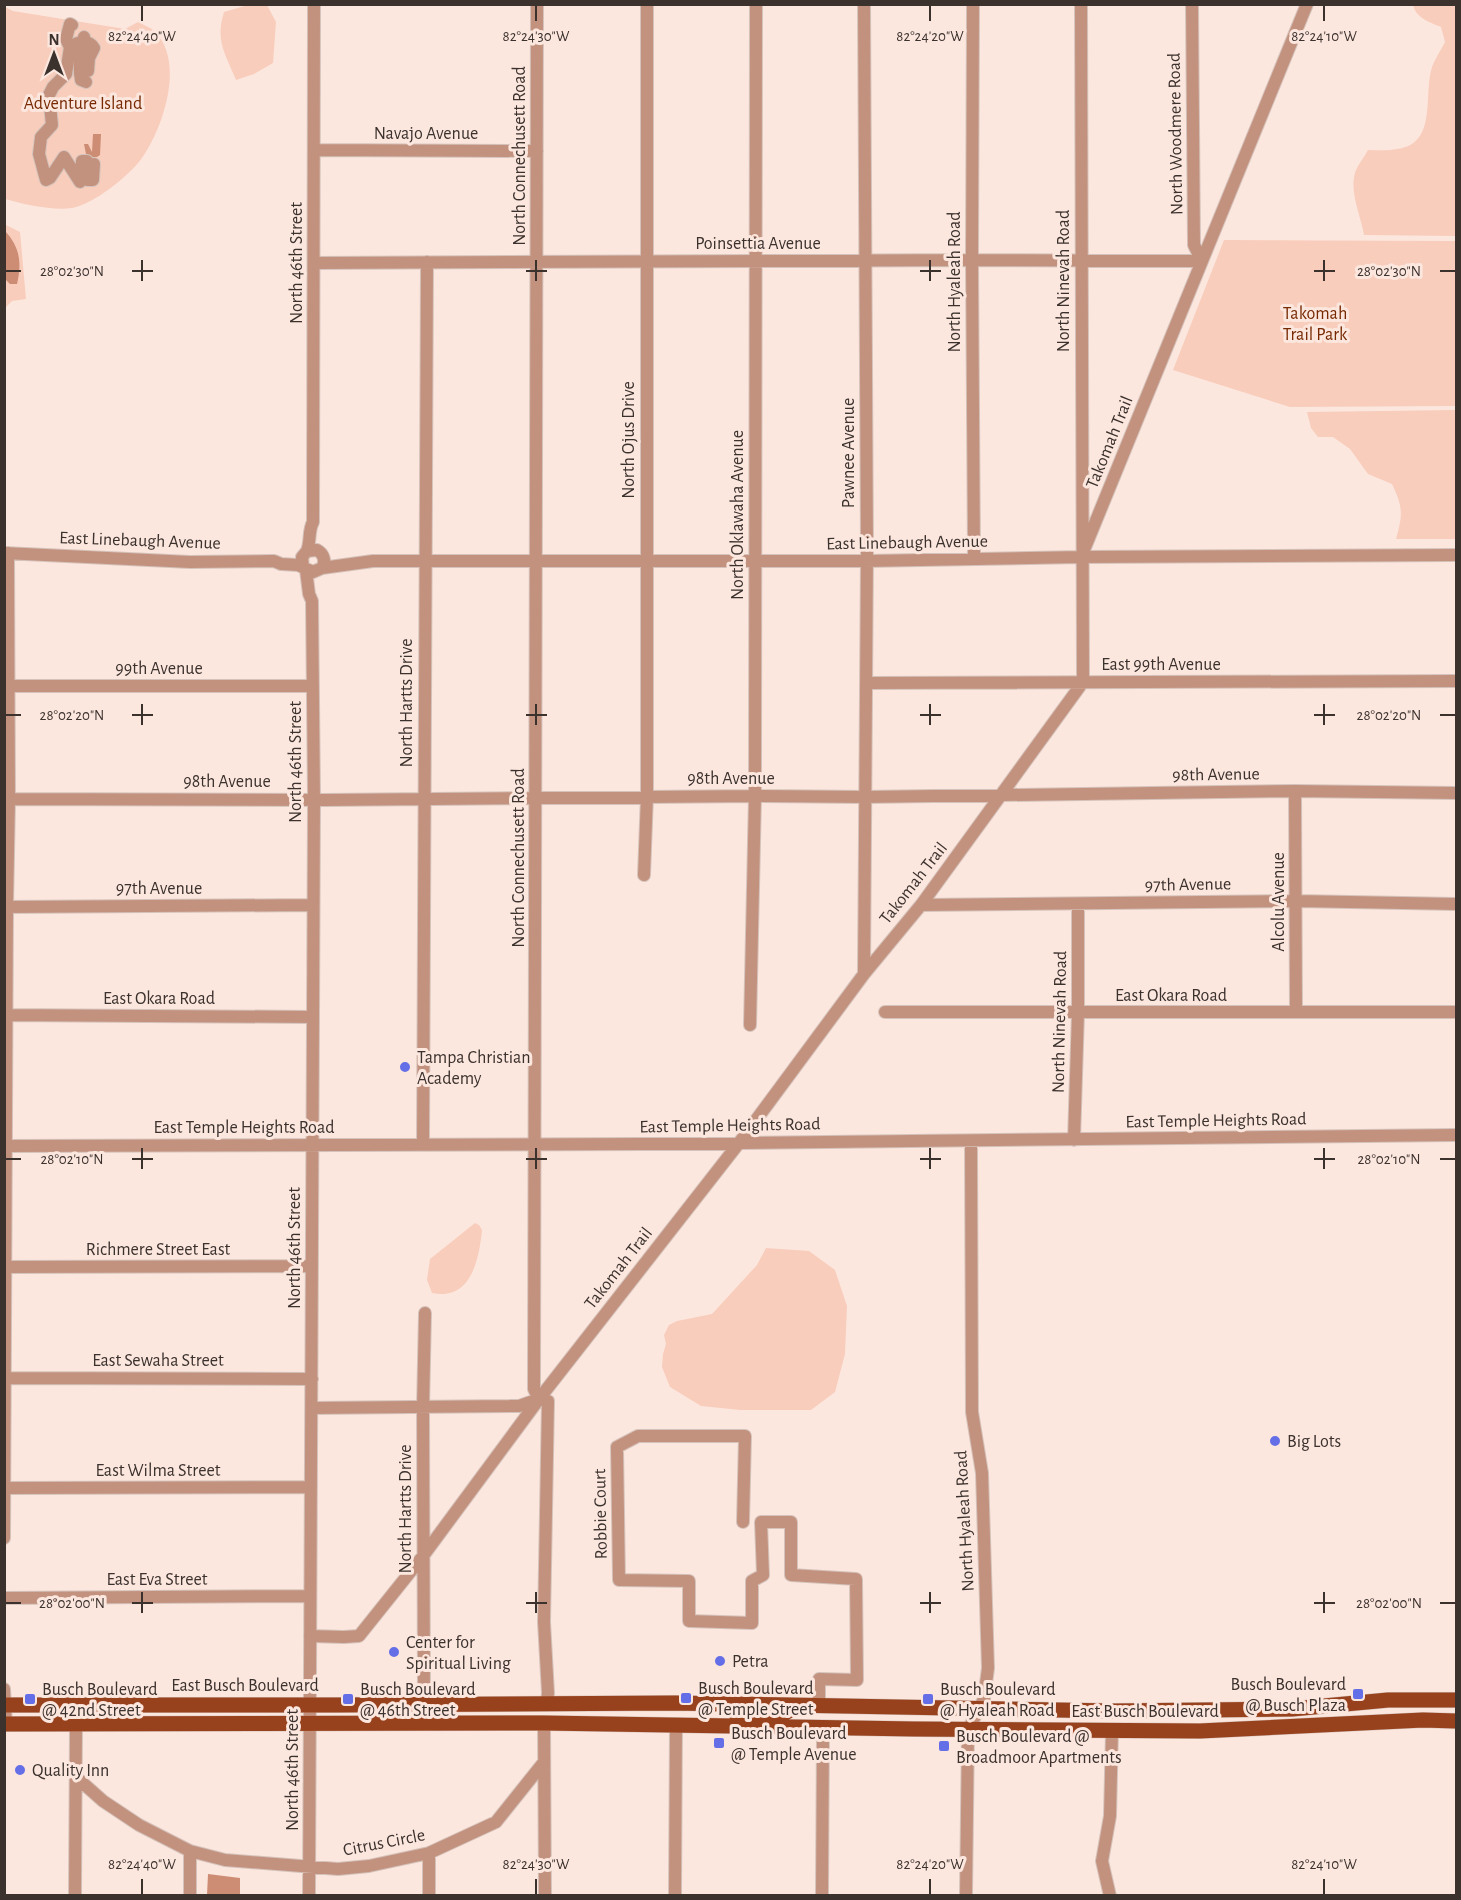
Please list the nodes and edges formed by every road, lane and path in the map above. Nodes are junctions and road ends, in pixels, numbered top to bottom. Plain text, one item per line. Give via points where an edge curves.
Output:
1 (314, 4) edge
2 (537, 4) edge
3 (647, 4) edge
4 (756, 4) edge
5 (864, 4) edge
6 (973, 4) edge
7 (1081, 4) edge
8 (1191, 4) edge
9 (1307, 4) edge
10 (72, 25) dead end
11 (70, 47) junction
12 (87, 77) dead end
13 (314, 150) junction
14 (537, 151) junction
15 (94, 164) dead end
16 (972, 260) junction
17 (756, 261) junction
18 (865, 261) junction
19 (1080, 261) junction
20 (1202, 261) junction
21 (427, 262) junction
22 (536, 262) junction
23 (646, 262) junction
24 (314, 263) junction
25 (313, 522) junction
26 (306, 552) junction
27 (6, 553) edge
28 (1456, 555) edge
29 (1081, 557) junction
30 (974, 558) junction
31 (536, 560) junction
32 (273, 561) junction
33 (425, 561) junction
34 (645, 561) junction
35 (755, 561) junction
36 (866, 561) junction
37 (321, 562) junction
38 (305, 569) junction
39 (312, 601) junction
40 (1456, 681) edge
41 (1083, 682) junction
42 (866, 683) junction
43 (6, 686) edge
44 (313, 687) junction
45 (1295, 791) junction
46 (1456, 793) edge
47 (1003, 795) junction
48 (647, 796) junction
49 (755, 796) junction
50 (865, 797) junction
51 (424, 798) junction
52 (536, 798) junction
53 (314, 799) junction
54 (7, 800) edge
55 (644, 875) dead end
56 (1297, 901) junction
57 (1078, 904) junction
58 (1456, 904) edge
59 (313, 905) junction
60 (921, 905) junction
61 (6, 907) edge
62 (864, 974) junction
63 (885, 1012) dead end
64 (1296, 1012) junction
65 (1456, 1012) edge
66 (1078, 1013) junction
67 (6, 1015) edge
68 (312, 1017) junction
69 (750, 1025) dead end
70 (1456, 1136) edge
71 (1074, 1140) junction
72 (971, 1141) junction
73 (739, 1143) junction
74 (423, 1144) junction
75 (535, 1144) junction
76 (312, 1145) junction
77 (5, 1146) edge
78 (312, 1266) junction
79 (6, 1267) edge
80 (425, 1312) dead end
81 (5, 1378) edge
82 (312, 1379) junction
83 (539, 1399) junction
84 (312, 1407) junction
85 (423, 1407) junction
86 (311, 1487) junction
87 (5, 1488) edge
88 (743, 1522) dead end
89 (4, 1538) edge
90 (423, 1556) junction
91 (310, 1596) junction
92 (4, 1598) edge
93 (310, 1636) junction
94 (4, 1689) edge
95 (1456, 1700) edge
96 (547, 1702) junction
97 (675, 1703) junction
98 (801, 1704) junction
99 (819, 1704) junction
100 (5, 1705) edge
101 (310, 1705) junction
102 (424, 1705) junction
103 (981, 1708) junction
104 (1292, 1709) junction
105 (1456, 1721) edge
106 (544, 1723) junction
107 (565, 1723) junction
108 (5, 1724) edge
109 (76, 1724) junction
110 (449, 1724) junction
111 (675, 1724) junction
112 (310, 1725) junction
113 (823, 1728) junction
114 (968, 1730) junction
115 (1112, 1731) junction
116 (1200, 1731) junction
117 (544, 1762) junction
118 (76, 1777) junction
119 (190, 1851) junction
120 (429, 1853) junction
121 (309, 1867) junction
122 (75, 1896) edge
123 (190, 1896) edge
124 (309, 1896) edge
125 (429, 1896) edge
126 (544, 1896) edge
127 (675, 1896) edge
128 (822, 1896) edge
129 (966, 1896) edge
130 (1110, 1896) edge

1 - 13 street, North 46th Street
2 - 14 street, North Connechusett Road
3 - 23 street, North Ojus Drive
4 - 17 street, North Oklawaha Avenue
5 - 18 street, Pawnee Avenue
6 - 16 street, North Hyaleah Road
7 - 19 street, North Ninevah Road
8 - 20 street, North Woodmere Road via 1194,245
9 - 20 street, Takomah Trail
10 - 11 street via 66,39
11 - 12 street via 84,39 94,48
11 - 15 street via 66,75 49,95 53,122 39,146 44,178 50,178 64,157 80,182 82,161 87,161 87,180 93,180
13 - 14 street, Navajo Avenue
13 - 24 street, North 46th Street
14 - 22 street, North Connechusett Road
16 - 18 street, Poinsettia Avenue
16 - 19 street, Poinsettia Avenue
16 - 30 street, North Hyaleah Road
17 - 18 street, Poinsettia Avenue
17 - 23 street, Poinsettia Avenue
17 - 35 street, North Oklawaha Avenue
18 - 36 street, Pawnee Avenue
19 - 20 street, Poinsettia Avenue
19 - 29 street, North Ninevah Road
20 - 29 street, Takomah Trail
21 - 22 street, Poinsettia Avenue
21 - 24 street, Poinsettia Avenue
21 - 33 street, North Hartts Drive
22 - 23 street, Poinsettia Avenue
22 - 31 street, North Connechusett Road
23 - 34 street, North Ojus Drive
24 - 25 street, North 46th Street
25 - 26 street, North 46th Street
25 - 37 street, North 46th Street
26 - 32 street, East Linebaugh Avenue
26 - 37 street via 314,550
26 - 38 street via 302,560
27 - 32 street, East Linebaugh Avenue via 190,562
27 - 43 street
28 - 29 street, East Linebaugh Avenue
29 - 30 street, East Linebaugh Avenue
29 - 41 street, Takomah Trail
30 - 36 street, East Linebaugh Avenue
31 - 33 street, East Linebaugh Avenue
31 - 34 street, East Linebaugh Avenue
31 - 52 street, North Connechusett Road
32 - 38 street, East Linebaugh Avenue
33 - 37 street, East Linebaugh Avenue via 358,562 352,558
33 - 51 street, North Hartts Drive
34 - 35 street, East Linebaugh Avenue
34 - 48 street, North Ojus Drive
35 - 36 street, East Linebaugh Avenue
35 - 49 street, North Oklawaha Avenue
36 - 42 street, Pawnee Avenue
37 - 38 street via 312,572
37 - 39 street, North 46th Street
38 - 39 street, North 46th Street
39 - 44 street, North 46th Street
40 - 41 street, East 99th Avenue
41 - 42 street, East 99th Avenue
41 - 47 street, Takomah Trail
42 - 50 street, Pawnee Avenue
43 - 44 street, 99th Avenue
43 - 54 street
44 - 53 street, North 46th Street
45 - 46 street, 98th Avenue
45 - 47 street, 98th Avenue
45 - 56 street, Alcolu Avenue
47 - 50 street, 98th Avenue
47 - 60 street, Takomah Trail
48 - 49 street, 98th Avenue
48 - 52 street, 98th Avenue
48 - 55 street, North Ojus Drive
49 - 50 street, 98th Avenue
49 - 69 street, North Oklawaha Avenue
50 - 62 street, Pawnee Avenue
51 - 52 street, 98th Avenue
51 - 53 street, 98th Avenue
51 - 74 street, North Hartts Drive
52 - 75 street, North Connechusett Road
53 - 54 street, 98th Avenue
53 - 59 street, North 46th Street
54 - 61 street
56 - 57 street, 97th Avenue
56 - 58 street, 97th Avenue
56 - 64 street, Alcolu Avenue
57 - 60 street, 97th Avenue
57 - 66 street, North Ninevah Road
59 - 61 street, 97th Avenue
59 - 68 street, North 46th Street
60 - 62 street, Takomah Trail
61 - 67 street
62 - 73 street, Takomah Trail
63 - 66 street, East Okara Road
64 - 65 street, East Okara Road
64 - 66 street, East Okara Road
66 - 71 street, North Ninevah Road
67 - 68 street, East Okara Road
67 - 77 street
68 - 76 street, North 46th Street
70 - 71 street, East Temple Heights Road
71 - 72 street, East Temple Heights Road
72 - 73 street, East Temple Heights Road
72 - 103 street, North Hyaleah Road via 972,1412 982,1473 988,1668
73 - 75 street, East Temple Heights Road
73 - 83 street, Takomah Trail
74 - 75 street, East Temple Heights Road
74 - 76 street, East Temple Heights Road
75 - 83 street, North Connechusett Road via 534,1389
76 - 77 street, East Temple Heights Road
76 - 78 street, North 46th Street
77 - 79 street
78 - 79 street, Richmere Street East
78 - 82 street, North 46th Street
79 - 81 street
80 - 85 street, North Hartts Drive
81 - 82 street, East Sewaha Street
81 - 87 street
82 - 84 street, North 46th Street
83 - 85 street via 519,1406
83 - 90 street, Takomah Trail
83 - 96 street, North Connechusett Road via 548,1401 544,1622
84 - 85 street
84 - 86 street, North 46th Street
85 - 90 street, North Hartts Drive
86 - 87 street, East Wilma Street
86 - 91 street, North 46th Street
87 - 89 street
88 - 99 street, Robbie Court via 745,1436 638,1436 616,1447 619,1580 689,1581 689,1621 752,1623 752,1581 763,1575 761,1522 791,1522 791,1575 856,1579 857,1680 819,1678
90 - 93 street, Takomah Trail via 359,1636
90 - 102 street, North Hartts Drive
91 - 92 street, East Eva Street
91 - 93 street, North 46th Street
93 - 101 street, North 46th Street
94 - 100 street
95 - 104 main road, East Busch Boulevard via 1388,1700
96 - 97 main road, East Busch Boulevard
96 - 102 main road, East Busch Boulevard
96 - 110 main road via 534,1713 522,1716 461,1716
97 - 98 main road, East Busch Boulevard
97 - 107 main road via 647,1717 580,1716
98 - 99 main road, East Busch Boulevard
98 - 111 main road via 781,1715 698,1713
99 - 103 main road, East Busch Boulevard
100 - 101 main road, East Busch Boulevard
100 - 108 street
101 - 102 main road, East Busch Boulevard
101 - 112 street, North 46th Street
103 - 104 main road, East Busch Boulevard
103 - 114 street, North Hyaleah Road
104 - 116 main road via 1265,1718 1217,1722
105 - 116 main road, East Busch Boulevard
106 - 107 main road, East Busch Boulevard
106 - 110 main road, East Busch Boulevard
106 - 117 street
107 - 111 main road, East Busch Boulevard
108 - 109 main road, East Busch Boulevard
109 - 112 main road, East Busch Boulevard
109 - 118 street
110 - 112 main road, East Busch Boulevard
111 - 113 main road, East Busch Boulevard
111 - 127 street
112 - 121 street, North 46th Street
113 - 114 main road, East Busch Boulevard
113 - 128 street
114 - 115 main road, East Busch Boulevard
114 - 129 street, North Hyaleah Road
115 - 116 main road, East Busch Boulevard
115 - 130 street via 1110,1816 1102,1861
117 - 120 street, Citrus Circle via 496,1822
117 - 126 street
118 - 119 street, Citrus Circle via 103,1802 139,1826
118 - 122 street
119 - 121 street, Citrus Circle via 225,1860
119 - 123 street
120 - 121 street, Citrus Circle via 369,1866
120 - 125 street
121 - 124 street, North 46th Street

